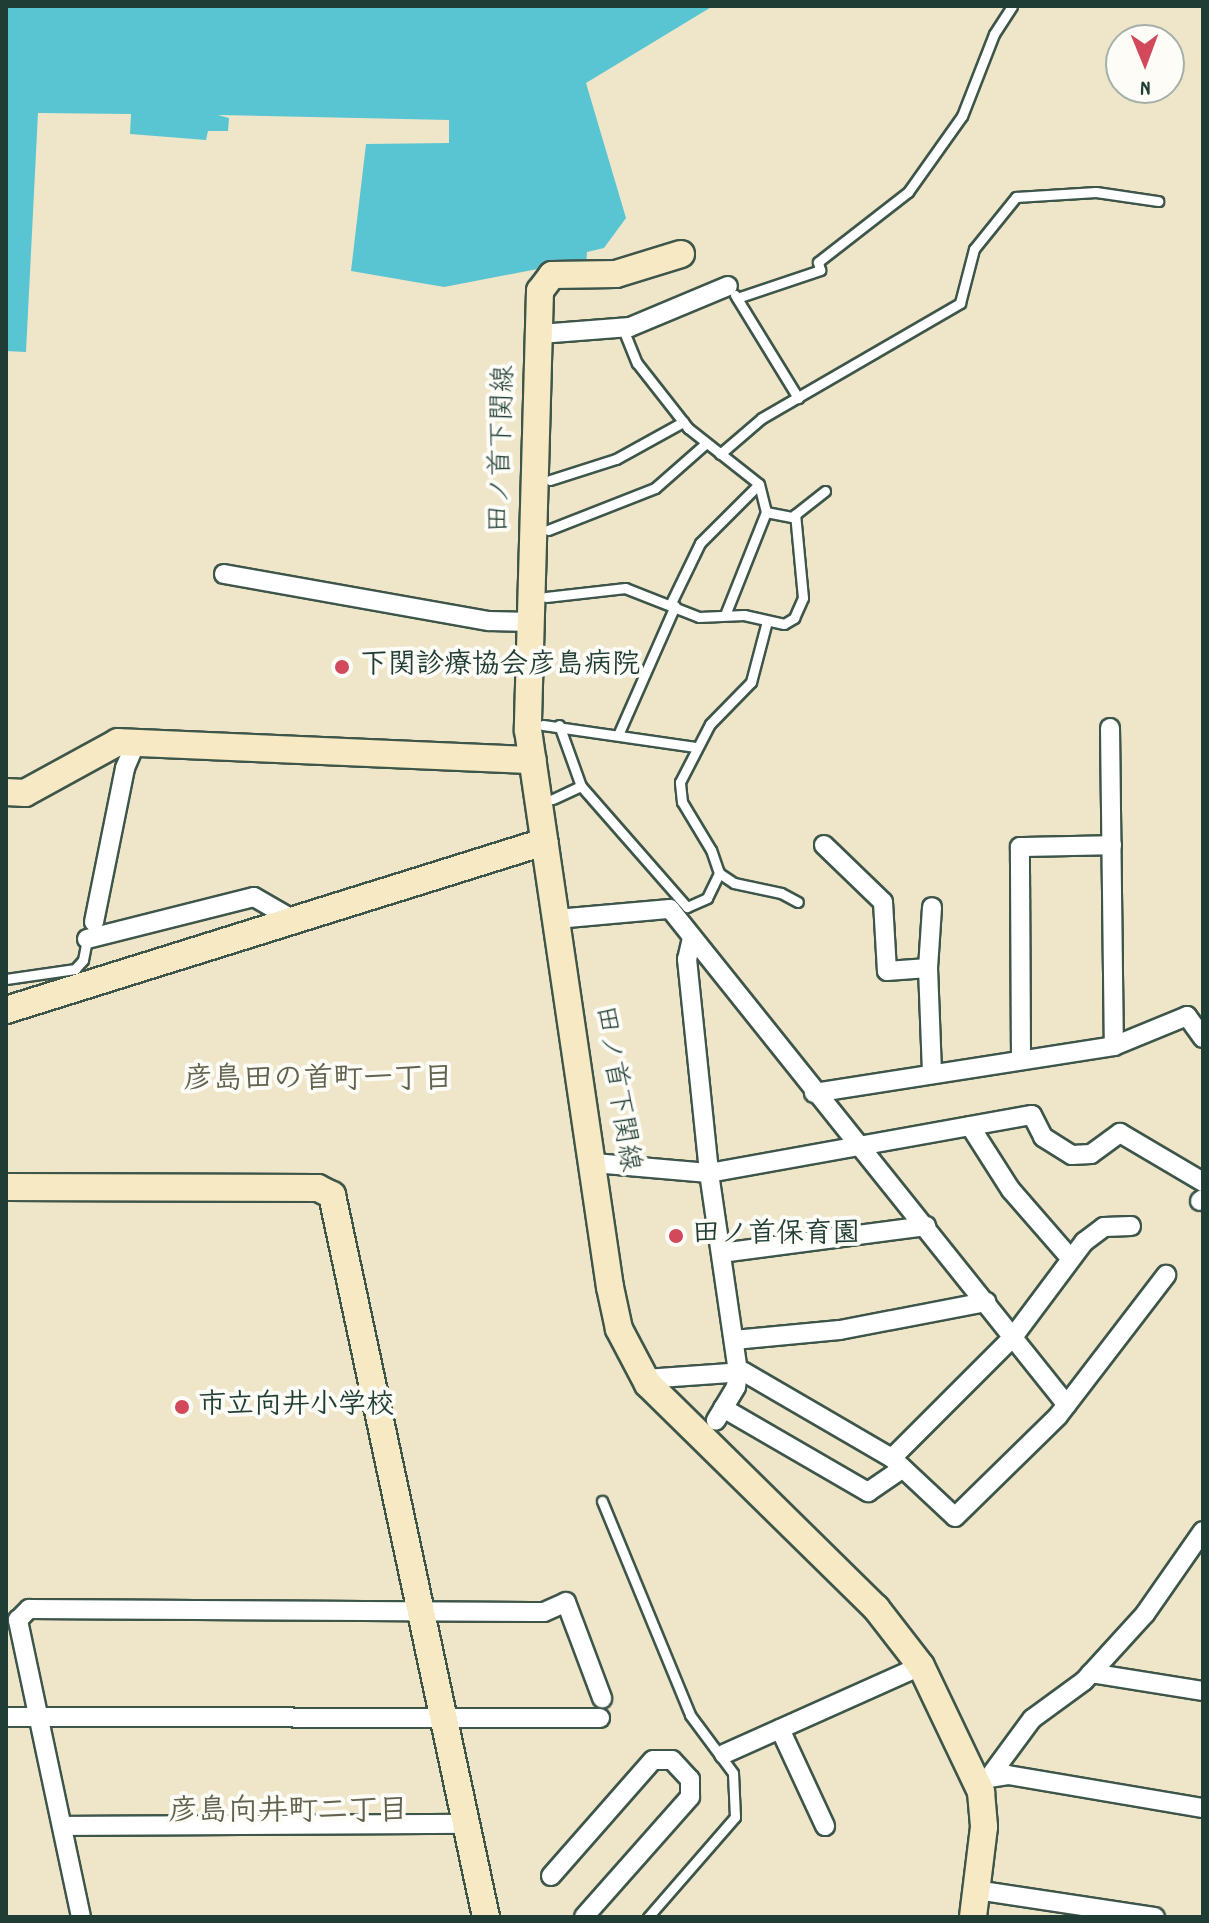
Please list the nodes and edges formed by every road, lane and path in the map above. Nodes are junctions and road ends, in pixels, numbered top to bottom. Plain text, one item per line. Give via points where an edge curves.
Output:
1 (1012, 6) edge
2 (1158, 201) dead end
3 (681, 254) dead end
4 (732, 292) junction
5 (623, 329) junction
6 (540, 334) junction
7 (798, 398) junction
8 (683, 422) junction
9 (706, 443) junction
10 (720, 454) junction
11 (550, 480) dead end
12 (759, 484) junction
13 (825, 491) dead end
14 (766, 512) junction
15 (795, 514) junction
16 (548, 530) dead end
17 (224, 574) dead end
18 (546, 597) dead end
19 (673, 604) junction
20 (725, 615) junction
21 (767, 621) junction
22 (531, 622) junction
23 (543, 725) dead end
24 (559, 725) junction
25 (1110, 728) dead end
26 (618, 735) junction
27 (136, 742) junction
28 (695, 747) junction
29 (533, 760) junction
30 (581, 786) junction
31 (6, 792) edge
32 (553, 799) dead end
33 (544, 842) junction
34 (824, 845) dead end
35 (1112, 845) junction
36 (719, 873) junction
37 (798, 902) dead end
38 (932, 907) dead end
39 (557, 919) junction
40 (294, 920) junction
41 (91, 930) junction
42 (692, 938) junction
43 (928, 968) junction
44 (6, 979) edge
45 (6, 1010) edge
46 (1203, 1038) edge
47 (1114, 1046) junction
48 (1021, 1059) junction
49 (932, 1074) junction
50 (814, 1093) junction
51 (970, 1126) junction
52 (858, 1147) junction
53 (594, 1163) junction
54 (709, 1173) junction
55 (1203, 1182) edge
56 (6, 1187) edge
57 (926, 1226) junction
58 (1131, 1226) dead end
59 (721, 1253) junction
60 (1071, 1259) junction
61 (1166, 1275) dead end
62 (986, 1302) junction
63 (1013, 1337) junction
64 (734, 1340) junction
65 (738, 1371) junction
66 (645, 1379) junction
67 (1067, 1405) junction
68 (898, 1463) junction
69 (602, 1501) dead end
70 (1203, 1531) edge
71 (421, 1613) junction
72 (921, 1666) junction
73 (1091, 1673) junction
74 (1203, 1691) edge
75 (602, 1698) dead end
76 (6, 1717) edge
77 (39, 1717) junction
78 (444, 1717) junction
79 (600, 1718) dead end
80 (780, 1729) junction
81 (724, 1754) junction
82 (984, 1779) junction
83 (1203, 1808) edge
84 (467, 1824) junction
85 (62, 1826) junction
86 (825, 1826) dead end
87 (551, 1876) dead end
88 (976, 1890) junction
89 (81, 1917) edge
90 (486, 1917) edge
91 (584, 1917) edge
92 (648, 1917) edge
93 (973, 1917) edge
94 (1155, 1917) edge

1 - 4 lane via 994,34 962,116 908,192 818,262 820,270
2 - 7 lane via 1096,192 1016,197 974,249 960,303
3 - 6 street, 田ノ首下関線 via 616,274 552,275 540,291
4 - 5 street
4 - 7 lane
5 - 6 street
5 - 8 lane via 637,363
6 - 22 street, 田ノ首下関線
7 - 10 lane via 749,427
8 - 9 lane
8 - 11 lane via 605,464
9 - 10 lane
9 - 16 lane via 655,488
10 - 12 lane
12 - 14 lane
12 - 19 lane via 700,543
13 - 15 lane
14 - 15 lane
14 - 20 lane
15 - 21 lane via 803,598 794,618 780,624
17 - 22 street via 489,621
18 - 19 lane via 625,588
19 - 20 lane via 699,617
19 - 26 lane
20 - 21 lane
21 - 28 lane via 754,678 717,715
22 - 29 street, 田ノ首下関線 via 528,730
23 - 24 lane
24 - 26 lane
24 - 30 lane
25 - 35 street
26 - 28 lane
27 - 29 street
27 - 31 street via 118,742 25,793
27 - 41 street via 125,768
28 - 36 lane via 679,791
29 - 33 street, 田ノ首下関線
30 - 32 lane
30 - 36 lane via 687,907 707,898
33 - 39 street, 田ノ首下関線
33 - 40 street
34 - 43 street via 883,902 887,971
35 - 47 street
35 - 48 street via 1020,847
36 - 37 lane via 734,883
38 - 43 street
39 - 42 street via 670,909
39 - 53 street, 田ノ首下関線
40 - 41 street via 254,897
40 - 45 street
41 - 44 lane via 75,969
42 - 50 street
42 - 54 street via 687,959
43 - 49 street
46 - 47 street via 1187,1016
47 - 48 street
48 - 49 street
49 - 50 street
50 - 52 street
51 - 52 street
51 - 55 street via 1032,1115 1043,1137 1079,1156 1120,1133
51 - 60 street via 1011,1190
52 - 54 street
52 - 57 street
53 - 54 street
53 - 66 street, 田ノ首下関線 via 615,1311
54 - 59 street
56 - 71 street via 318,1188 332,1195
57 - 59 street
57 - 62 street
58 - 60 street via 1114,1224 1097,1231
59 - 64 street
60 - 63 street
61 - 67 street
62 - 63 street
62 - 64 street via 840,1330
63 - 67 street
63 - 68 street
64 - 65 street
65 - 66 street
65 - 68 street
65 - 68 street via 736,1387 720,1414 868,1492
66 - 72 street, 田ノ首下関線 via 876,1608
67 - 68 street via 955,1517
69 - 81 lane via 690,1715
70 - 73 street via 1145,1614
71 - 75 street via 544,1612 566,1602
71 - 77 street via 29,1609 18,1620
71 - 78 street
72 - 80 street
72 - 82 street, 田ノ首下関線
73 - 74 street
73 - 82 street via 1032,1719
76 - 77 street
77 - 78 street
77 - 85 street
78 - 79 street
78 - 84 street
80 - 81 street
80 - 86 street
81 - 92 lane via 733,1773 735,1817
82 - 83 street
82 - 88 street, 田ノ首下関線
84 - 85 street
84 - 90 street
85 - 89 street
87 - 91 street via 653,1760 672,1760 690,1779 690,1797
88 - 93 street, 田ノ首下関線
88 - 94 street

